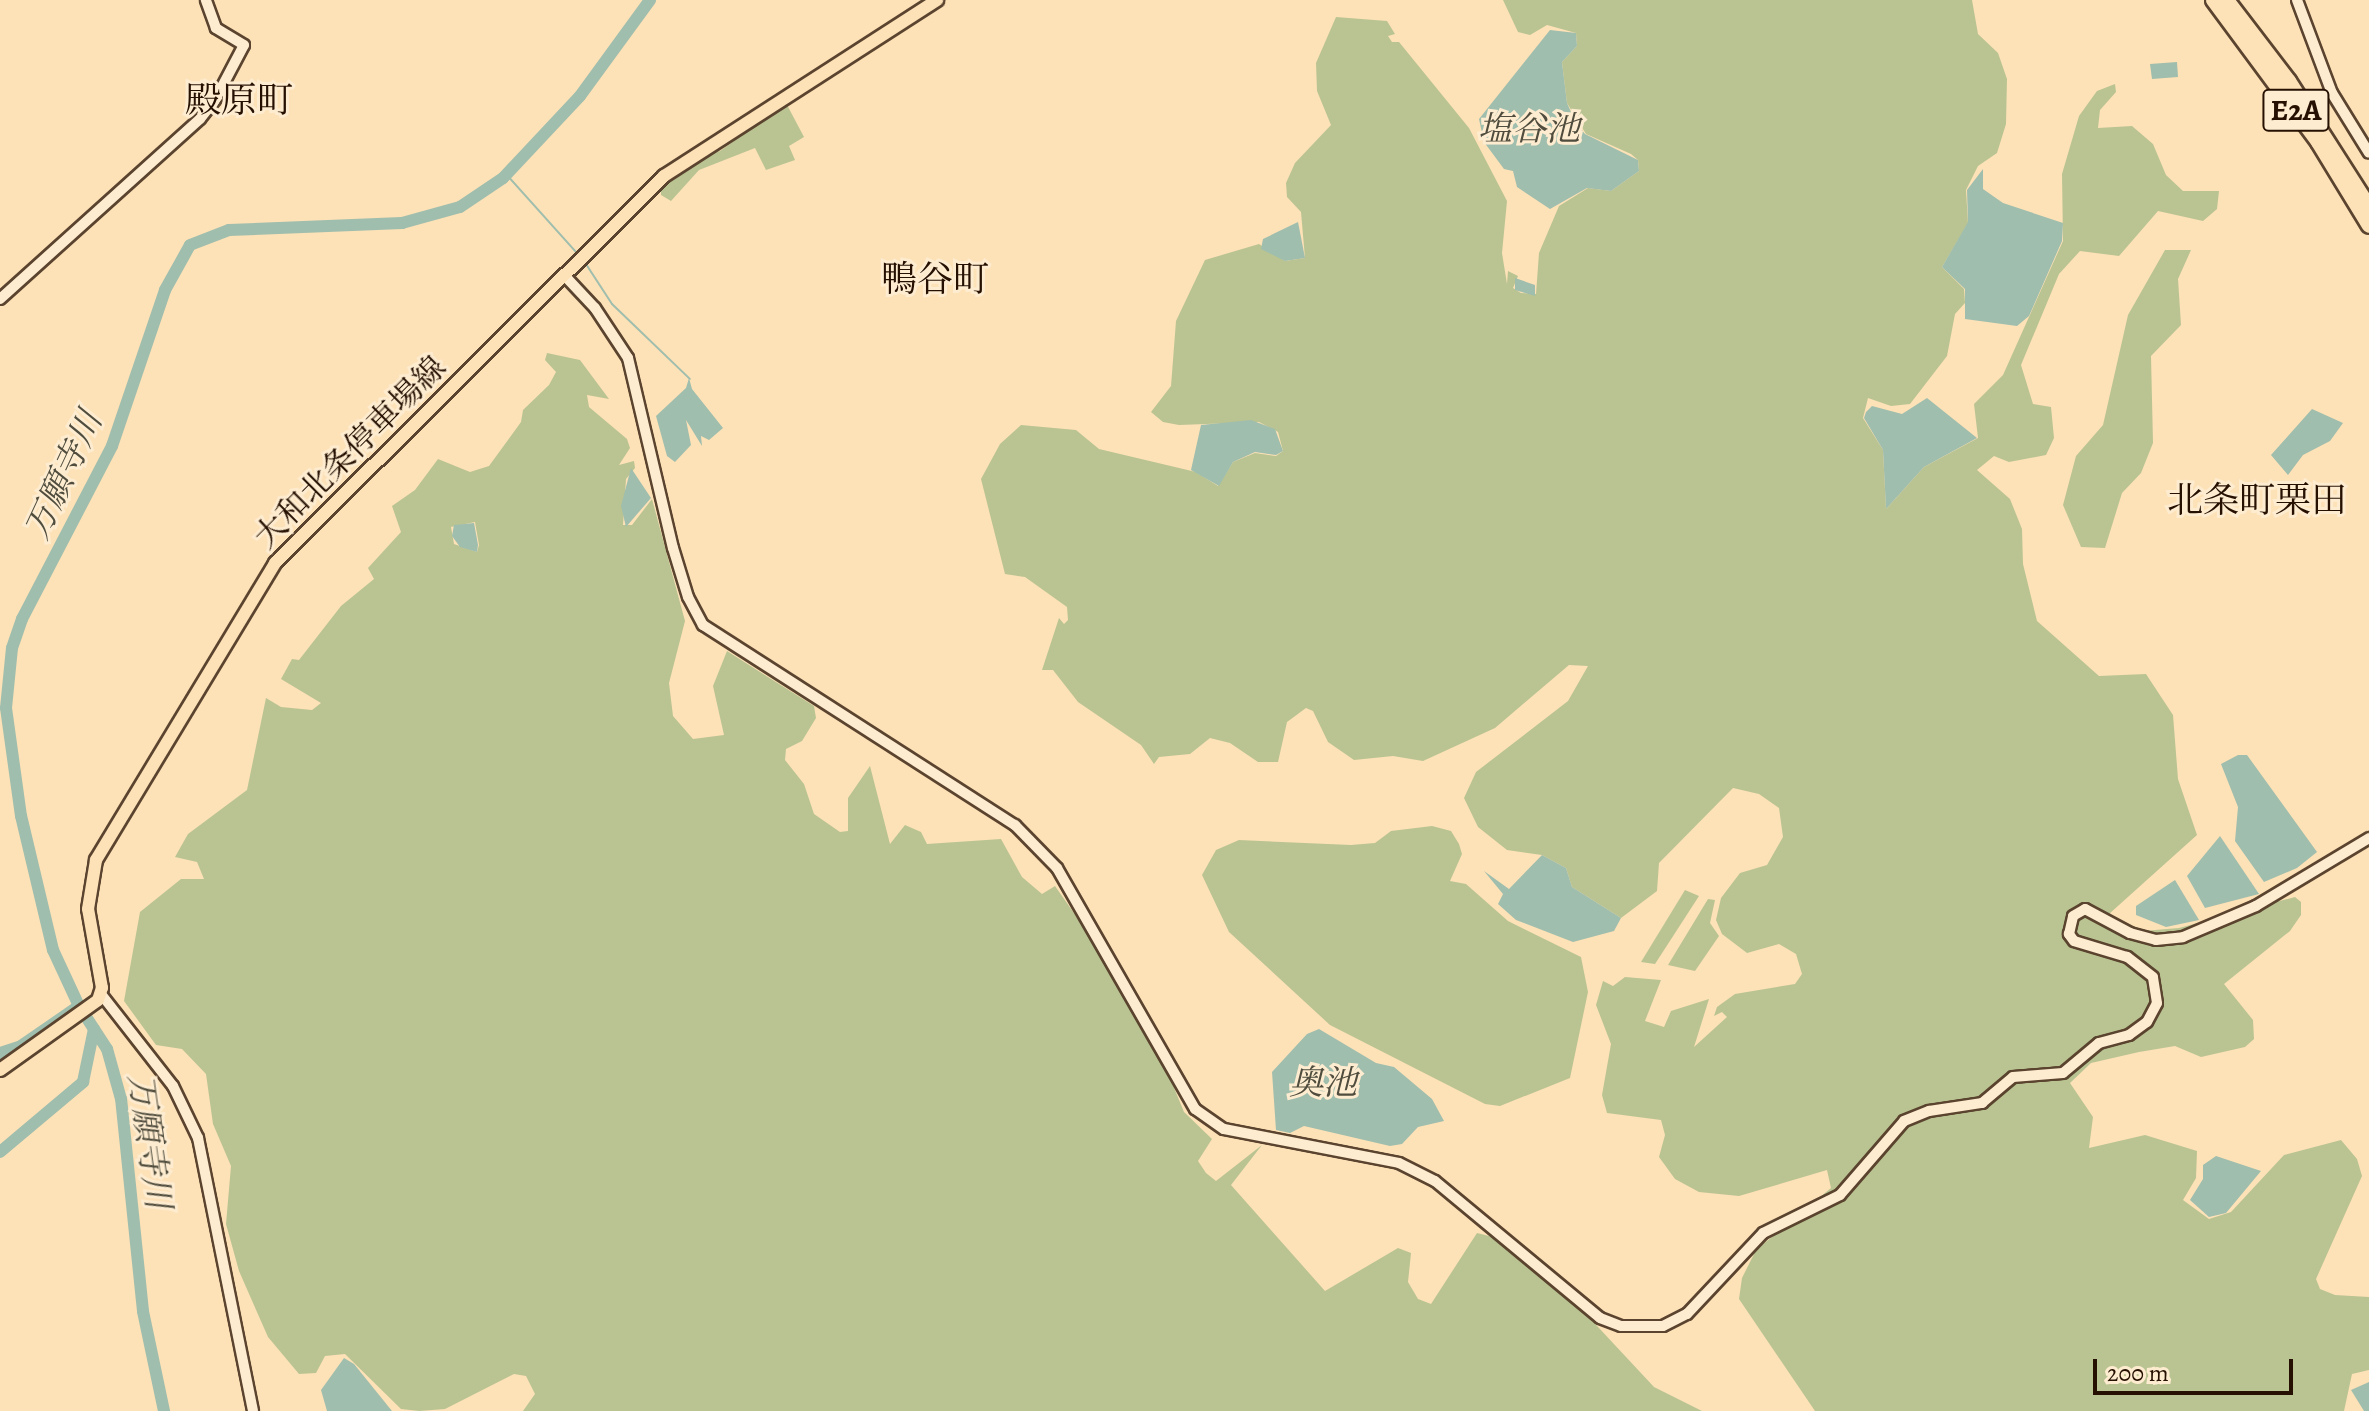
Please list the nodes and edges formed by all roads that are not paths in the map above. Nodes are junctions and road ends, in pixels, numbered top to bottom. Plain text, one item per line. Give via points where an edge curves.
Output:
1 (206, 0) edge
2 (937, 0) edge
3 (2213, 0) edge
4 (2227, 0) edge
5 (2297, 0) edge
6 (2369, 153) edge
7 (2369, 206) edge
8 (2369, 226) edge
9 (564, 275) junction
10 (0, 299) edge
11 (2369, 838) edge
12 (101, 994) junction
13 (0, 1070) edge
14 (253, 1411) edge

1 - 10 street via 216,28 244,45 215,100
2 - 9 main road, 大和北条停車場線 via 691,155
3 - 8 highway, E2A via 2288,98
4 - 7 highway, E2A via 2289,81
5 - 6 street via 2332,93
9 - 11 street via 602,317 628,358 673,548 703,625 1015,825 1057,868 1195,1109 1224,1129 1399,1163 1435,1181 1600,1318 1621,1326 1663,1326 1687,1314 1763,1233 1840,1195 1904,1121 1929,1111 1982,1103 2013,1077 2063,1073 2099,1043 2129,1035 2147,1022 2157,1003 2153,977 2127,957 2074,941 2069,934 2073,916 2085,909 2130,933 2156,940 2183,937 2256,906
9 - 12 main road, 大和北条停車場線 via 264,579 96,860 88,909
12 - 13 main road via 88,1011
12 - 14 street via 173,1086 198,1138

